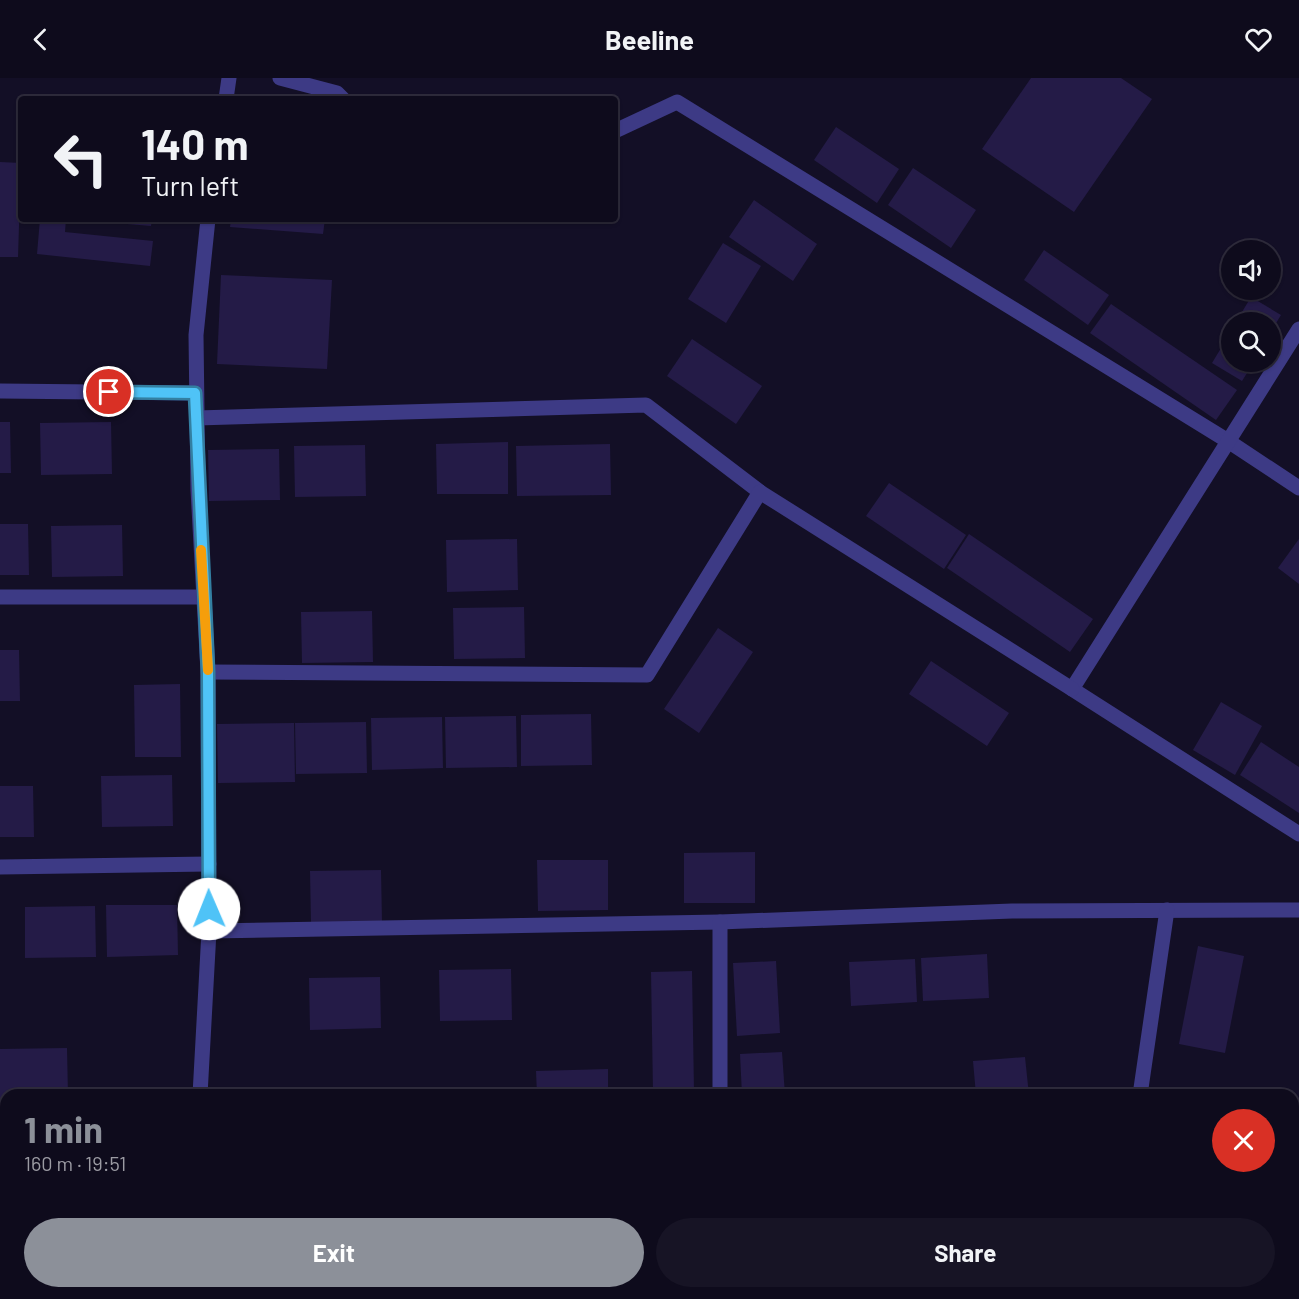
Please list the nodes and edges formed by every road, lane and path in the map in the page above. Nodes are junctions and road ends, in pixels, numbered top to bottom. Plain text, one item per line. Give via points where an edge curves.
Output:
1 (229, 78) edge
2 (280, 78) edge
3 (226, 96) edge
4 (340, 96) edge
5 (618, 129) edge
6 (208, 222) edge
7 (1299, 329) edge
8 (0, 391) edge
9 (195, 393) junction
10 (197, 418) junction
11 (1228, 441) junction
12 (1299, 488) edge
13 (760, 492) junction
14 (0, 597) edge
15 (204, 597) junction
16 (208, 672) junction
17 (1071, 689) junction
18 (1299, 834) edge
19 (209, 864) junction
20 (0, 867) edge
21 (1167, 910) junction
22 (1299, 910) edge
23 (720, 922) junction
24 (209, 931) junction
25 (200, 1089) edge
26 (720, 1089) edge
27 (1141, 1089) edge

1 - 3 street
2 - 4 street
5 - 11 street via 677,102
6 - 9 street via 196,335
7 - 11 street
8 - 9 street
9 - 10 street
10 - 13 street via 646,405
10 - 15 street
11 - 12 street
11 - 17 street
13 - 16 street via 647,675
13 - 17 street
14 - 15 street
15 - 16 street
16 - 19 street
17 - 18 street
19 - 20 street
19 - 24 street
21 - 22 street
21 - 23 street via 1012,911
21 - 27 street
23 - 24 street
23 - 26 street
24 - 25 street

